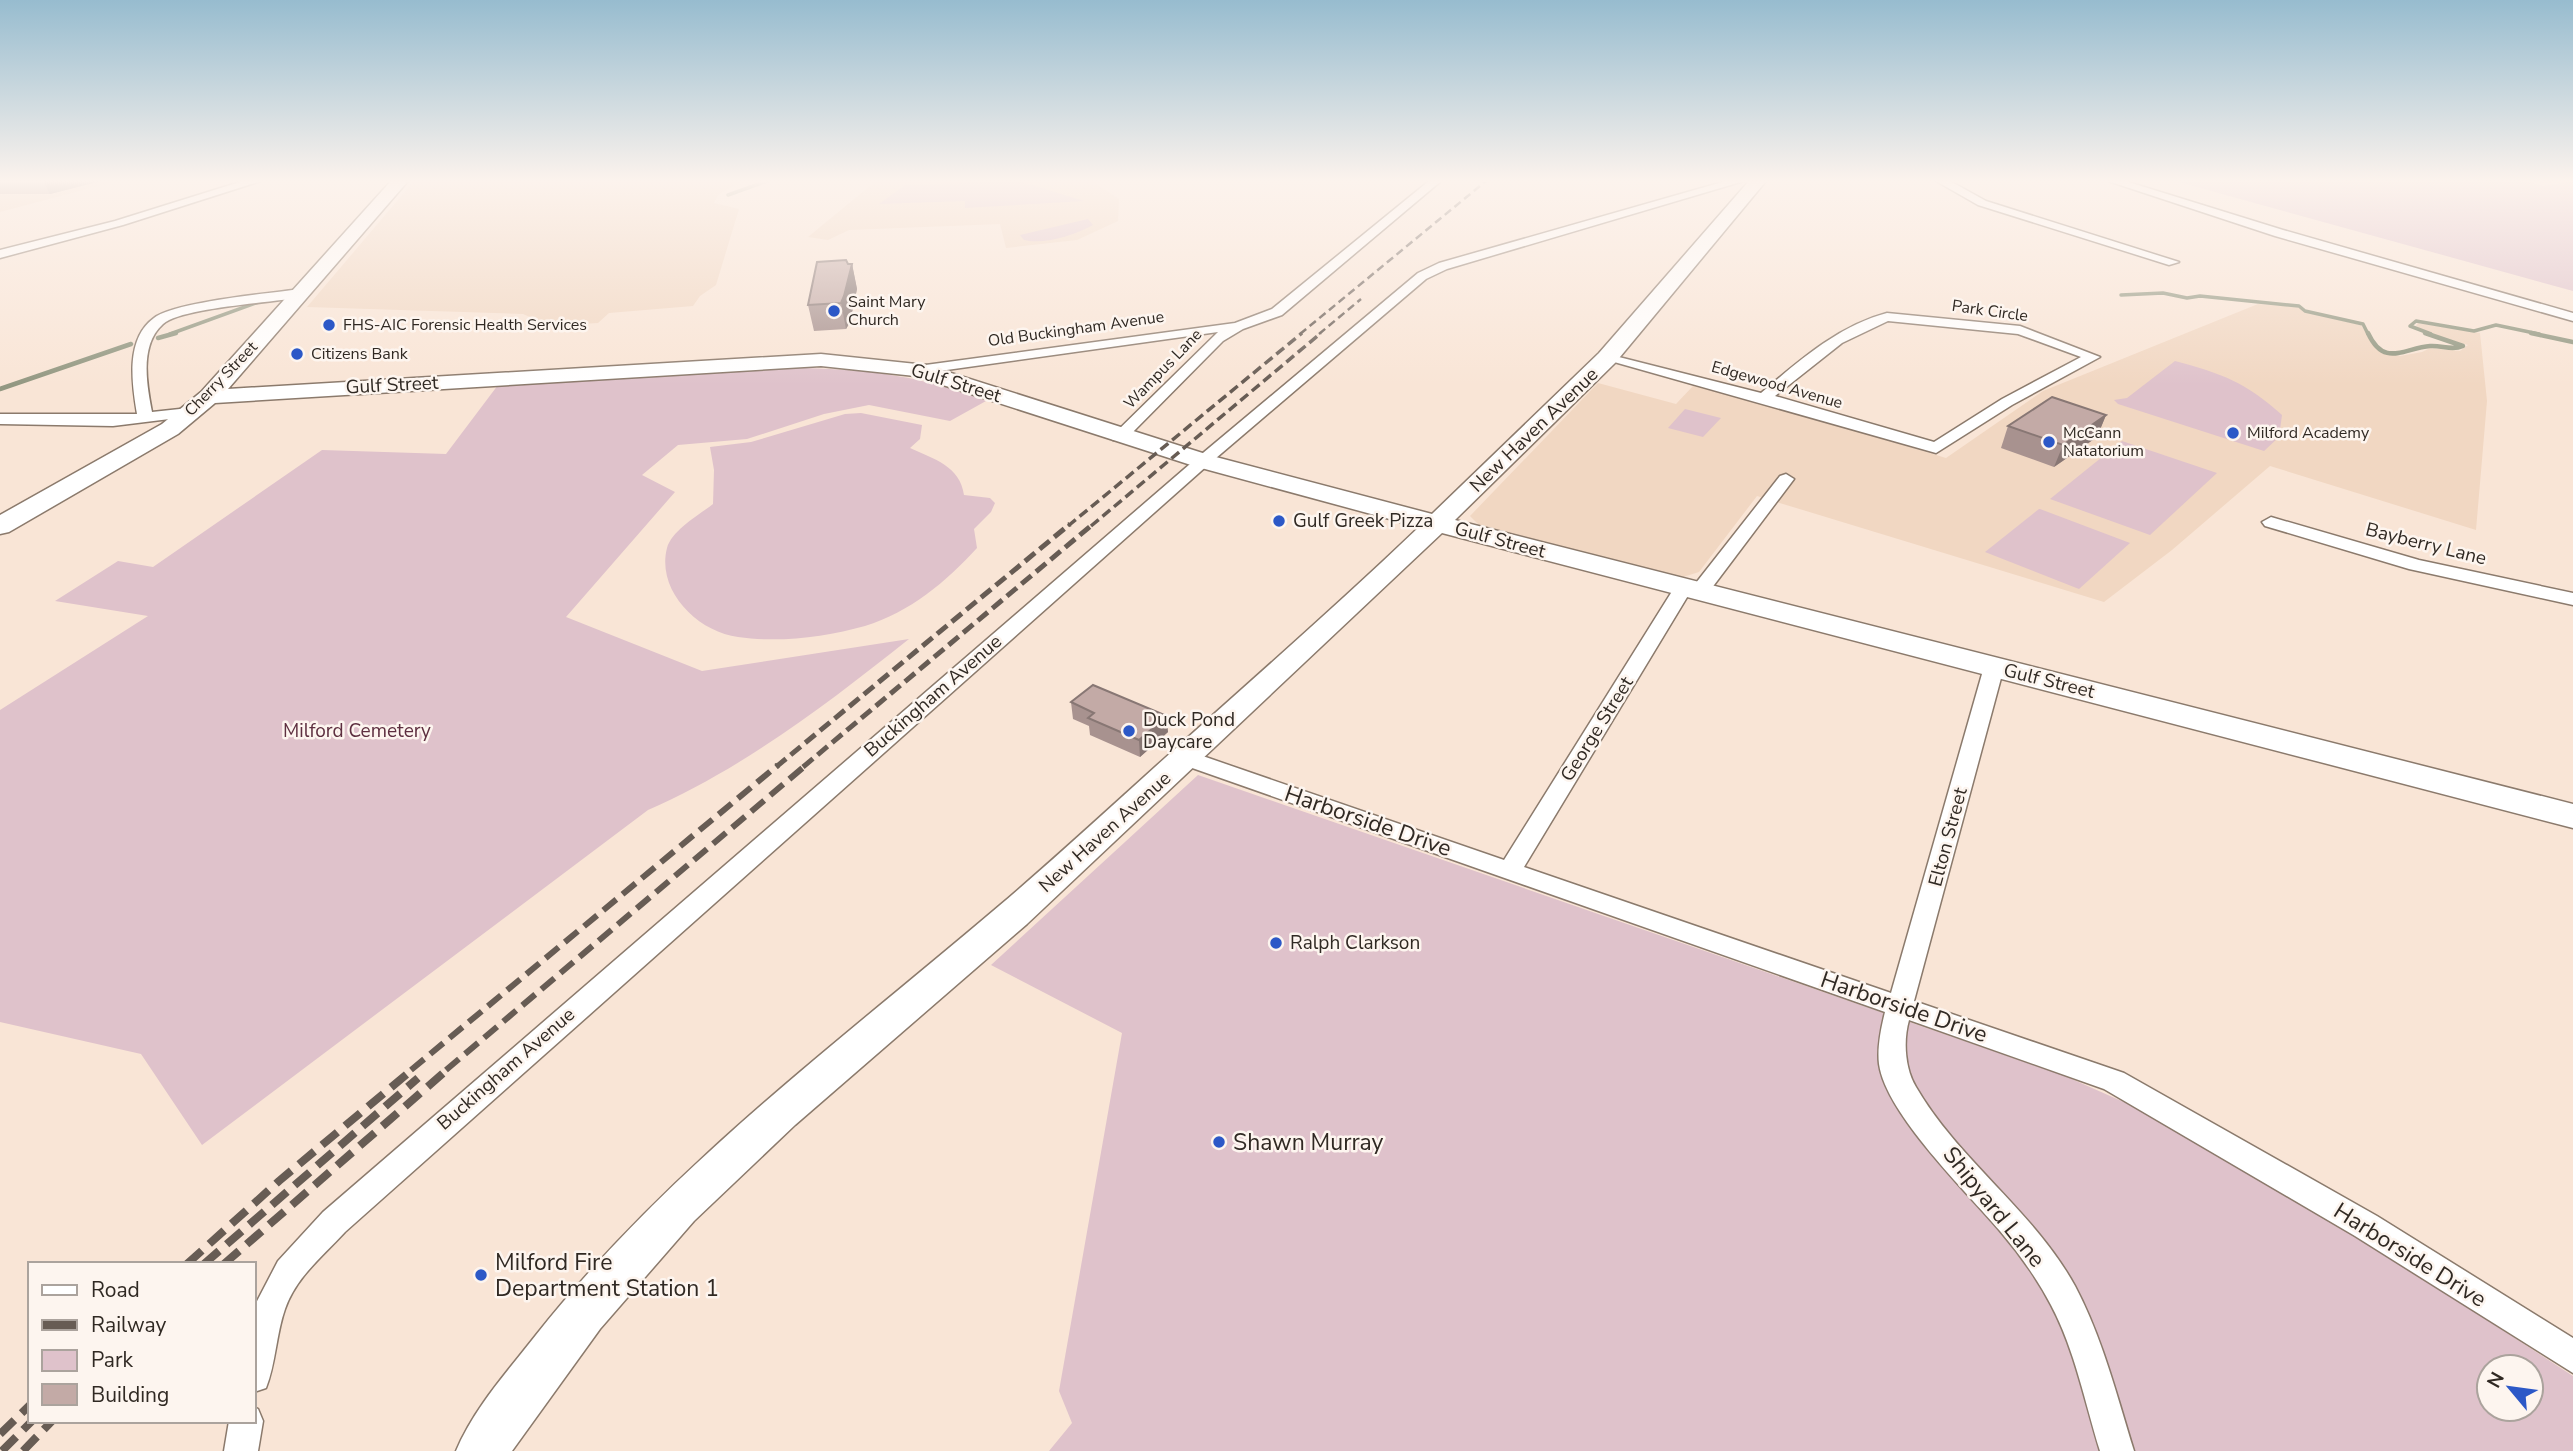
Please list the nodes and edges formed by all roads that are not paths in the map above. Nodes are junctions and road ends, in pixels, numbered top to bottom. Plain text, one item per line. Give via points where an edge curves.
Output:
1 (20, 249) edge
2 (340, 249) edge
3 (1354, 249) edge
4 (1509, 249) edge
5 (1700, 249) edge
6 (2130, 249) edge
7 (2334, 249) edge
8 (0, 254) edge
9 (2173, 262) dead end
10 (301, 293) junction
11 (2573, 317) edge
12 (1238, 326) junction
13 (1607, 358) junction
14 (918, 370) junction
15 (209, 397) junction
16 (1764, 398) junction
17 (190, 413) junction
18 (145, 417) junction
19 (0, 419) edge
20 (1119, 437) junction
21 (1936, 448) joint
22 (1203, 461) junction
23 (1786, 479) dead end
24 (2271, 522) dead end
25 (1438, 523) junction
26 (0, 526) edge
27 (1691, 591) junction
28 (2573, 599) edge
29 (1994, 667) junction
30 (1186, 758) junction
31 (2573, 816) edge
32 (1510, 870) junction
33 (1900, 1006) junction
34 (2573, 1357) edge
35 (256, 1364) edge
36 (246, 1423) edge
37 (241, 1451) edge
38 (482, 1451) edge
39 (2116, 1451) edge

1 - 8 street
2 - 10 main road, Cherry Street
3 - 12 street, Wampus Lane via 1277,312
4 - 22 street, Buckingham Avenue via 1427,273
5 - 13 main road, New Haven Avenue
6 - 9 street
7 - 11 street
10 - 15 main road, Cherry Street
10 - 18 street via 222,303 160,319 143,343 139,380
12 - 14 street, Old Buckingham Avenue
12 - 20 street, Wampus Lane via 1202,350
13 - 16 street, Edgewood Avenue
13 - 25 main road, New Haven Avenue
14 - 15 main road, Gulf Street via 821,360
14 - 20 main road, Gulf Street
15 - 17 main road, Cherry Street
16 - 21 street, Edgewood Avenue
16 - 21 street, Park Circle via 1817,354 1887,317 2020,330 2094,357 2007,402
17 - 18 street
17 - 26 main road, Cherry Street via 116,462
18 - 19 street via 113,421
20 - 22 main road, Gulf Street
22 - 25 main road, Gulf Street
22 - 35 street, Buckingham Avenue via 334,1222 289,1272 274,1298
23 - 27 street, George Street
24 - 28 street, Bayberry Lane via 2415,565
25 - 27 main road, Gulf Street
25 - 30 main road, New Haven Avenue
27 - 29 main road, Gulf Street
27 - 32 street, George Street
29 - 31 main road, Gulf Street
29 - 33 street, Elton Street
30 - 32 street, Harborside Drive
30 - 38 main road, New Haven Avenue via 1014,914 780,1112 678,1207 583,1313
32 - 33 street, Harborside Drive
33 - 34 street, Harborside Drive via 2132,1090 2366,1226
33 - 39 street, Shipyard Lane via 1892,1041 1893,1066 1904,1093 2013,1224 2063,1296 2086,1352
36 - 37 street

